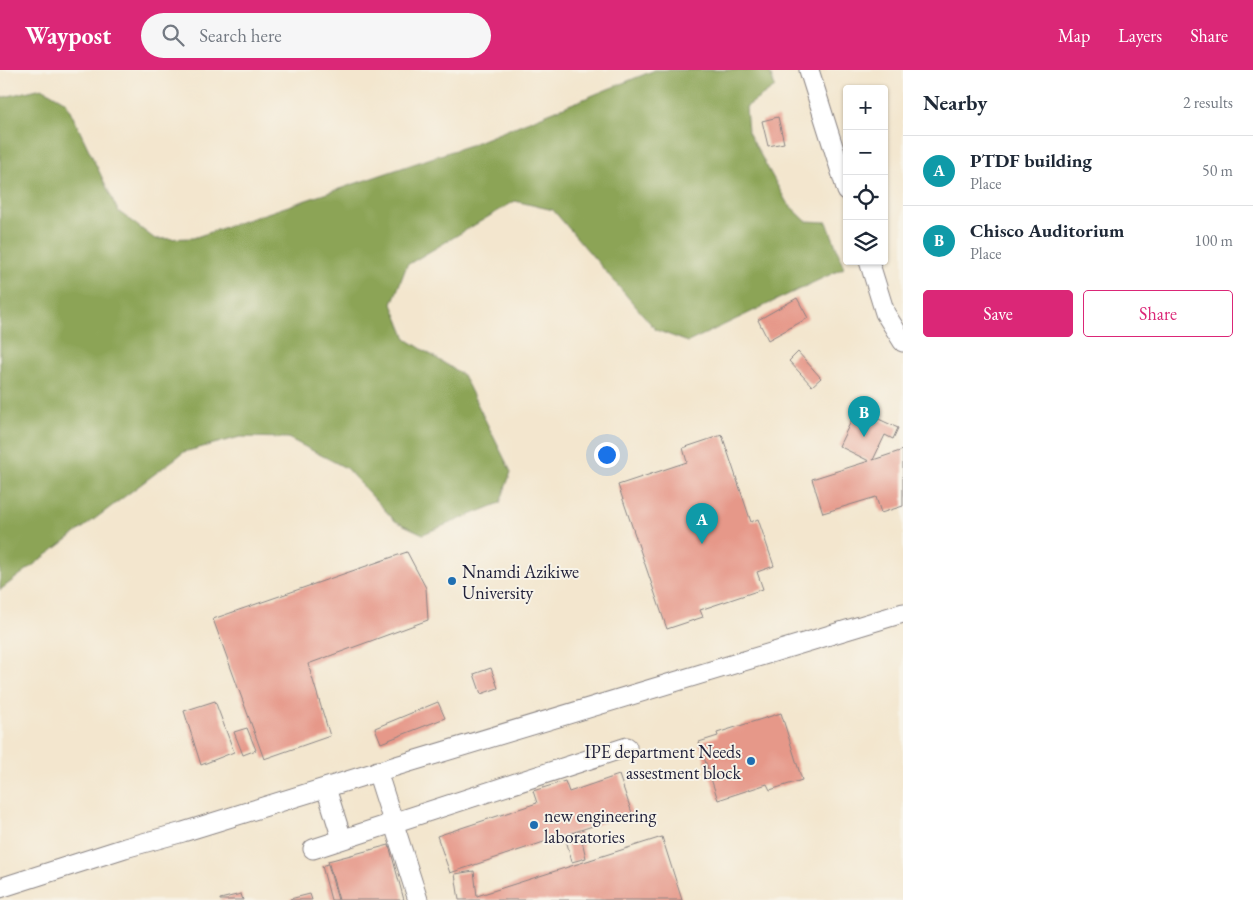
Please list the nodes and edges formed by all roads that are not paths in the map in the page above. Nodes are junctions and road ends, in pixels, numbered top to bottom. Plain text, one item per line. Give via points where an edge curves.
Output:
1 (809, 70) edge
2 (843, 178) edge
3 (869, 265) edge
4 (903, 342) edge
5 (903, 613) edge
6 (626, 746) dead end
7 (377, 771) junction
8 (326, 788) junction
9 (393, 822) junction
10 (342, 839) junction
11 (314, 849) dead end
12 (0, 888) edge
13 (418, 900) edge

1 - 2 street
3 - 4 street via 885,313
5 - 7 street
6 - 9 street
7 - 8 street
7 - 9 street
8 - 10 street
8 - 12 street
9 - 10 street
9 - 13 street
10 - 11 street

